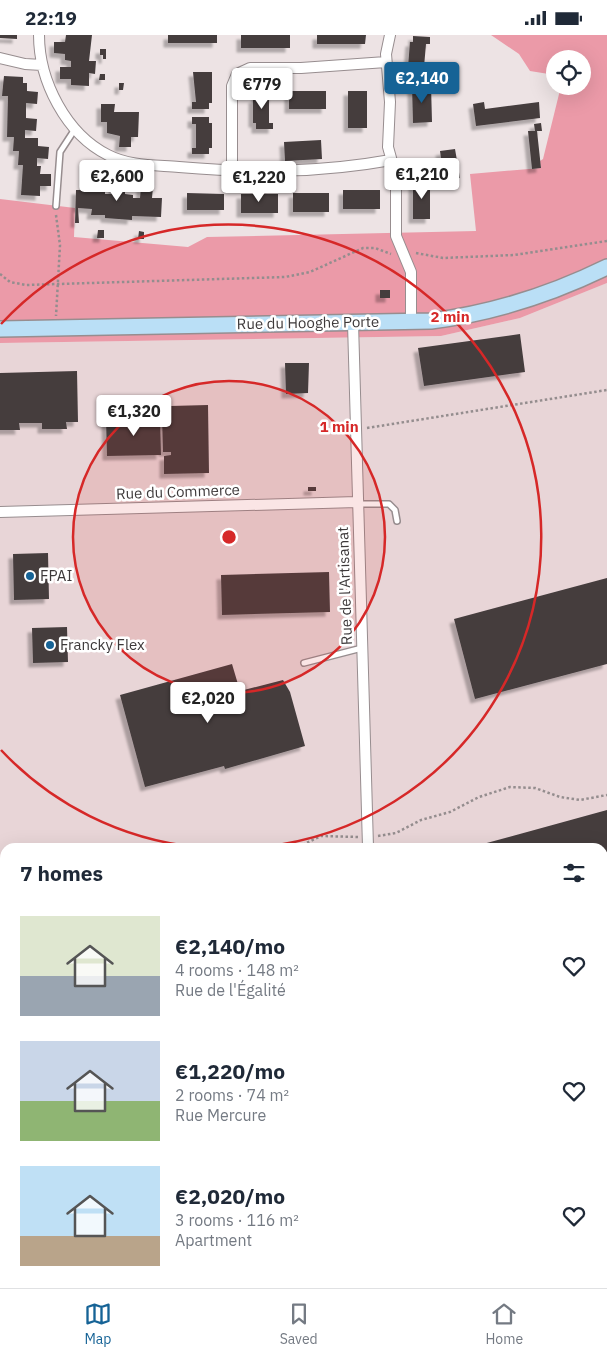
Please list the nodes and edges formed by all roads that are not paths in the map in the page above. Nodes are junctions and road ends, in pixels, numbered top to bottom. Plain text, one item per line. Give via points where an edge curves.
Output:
1 (39, 35) edge
2 (390, 35) edge
3 (0, 58) edge
4 (386, 62) junction
5 (42, 65) junction
6 (75, 129) junction
7 (391, 160) junction
8 (232, 171) junction
9 (56, 206) road end
10 (607, 267) edge
11 (411, 322) junction
12 (353, 323) junction
13 (0, 329) edge
14 (357, 503) junction
15 (0, 511) edge
16 (397, 521) dead end
17 (362, 648) junction
18 (304, 663) dead end
19 (368, 842) edge

1 - 5 street
2 - 4 street
3 - 5 street
4 - 7 street
4 - 8 street via 240,71 232,86
5 - 6 street via 57,102
6 - 8 street via 94,147 122,160
6 - 9 lane via 60,152
7 - 8 street via 325,170
7 - 11 street via 396,176 396,236 410,272
10 - 11 street, Rue du Hooghe Porte via 549,293 508,305
11 - 12 street, Rue du Hooghe Porte
12 - 13 street, Rue du Hooghe Porte
12 - 14 street, Rue de l'Artisanat
14 - 15 street, Rue du Commerce
14 - 16 lane via 389,504 395,509
14 - 17 street, Rue de l'Artisanat
17 - 18 lane
17 - 19 street, Rue de l'Artisanat

